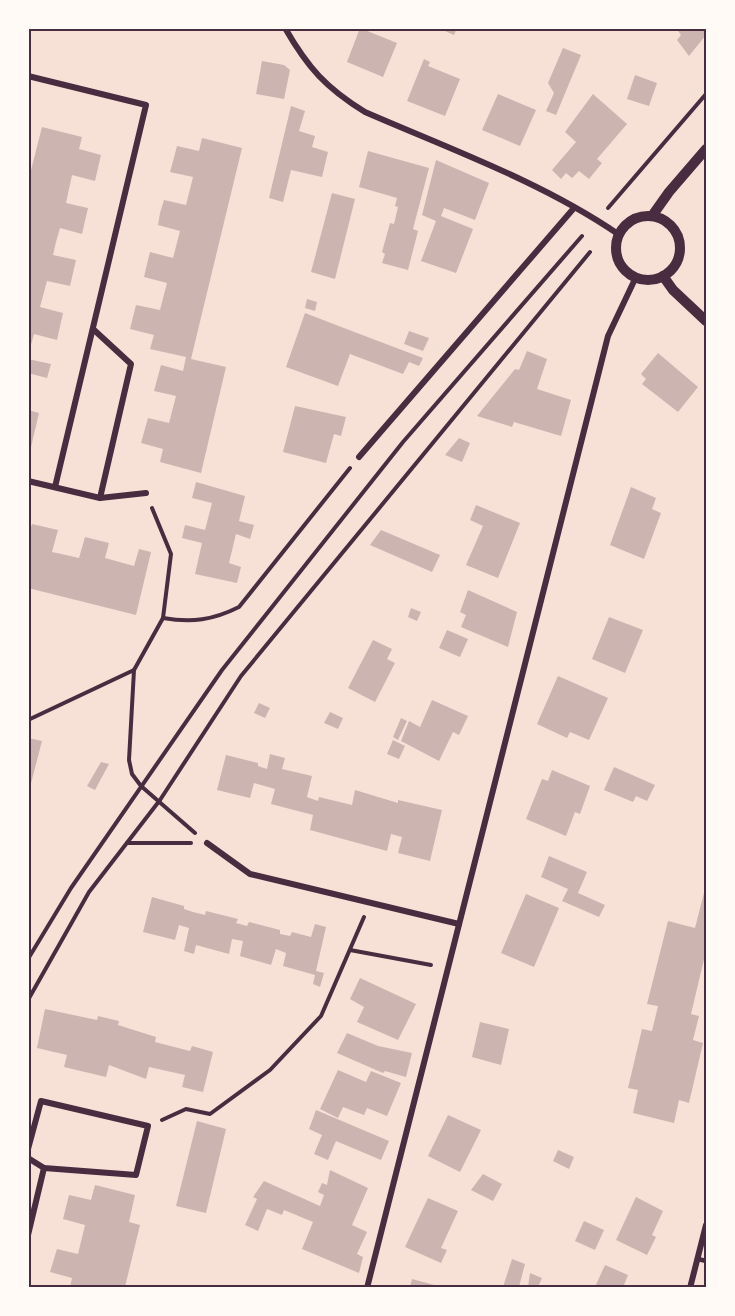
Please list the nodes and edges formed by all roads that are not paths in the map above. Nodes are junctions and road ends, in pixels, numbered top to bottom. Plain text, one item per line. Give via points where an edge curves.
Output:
1 (285, 28) edge
2 (28, 76) edge
3 (706, 149) edge
4 (574, 208) junction
5 (652, 216) junction
6 (618, 234) junction
7 (663, 276) junction
8 (636, 277) junction
9 (706, 321) edge
10 (93, 329) junction
11 (359, 457) road end
12 (28, 481) edge
13 (55, 488) junction
14 (146, 493) road end
15 (100, 498) junction
16 (207, 843) road end
17 (459, 924) junction
18 (28, 1149) edge
19 (28, 1158) edge
20 (44, 1168) junction
21 (706, 1225) edge
22 (28, 1235) edge
23 (698, 1259) junction
24 (706, 1261) edge
25 (367, 1287) edge
26 (690, 1287) edge

1 - 4 street via 303,61 320,80 365,112
2 - 10 street via 146,105
3 - 5 street
4 - 6 street
4 - 11 street
5 - 6 street via 639,217
5 - 7 street via 669,225 679,242 679,255
6 - 8 street via 618,259
7 - 8 street
7 - 9 street
8 - 17 street via 608,336
10 - 13 street
10 - 15 street via 131,364
12 - 13 street
13 - 15 street
14 - 15 street
16 - 17 street via 250,874
17 - 25 street
18 - 20 street via 41,1101 148,1126 136,1175
19 - 20 street
20 - 22 street
21 - 23 street
23 - 24 lane
23 - 26 street

